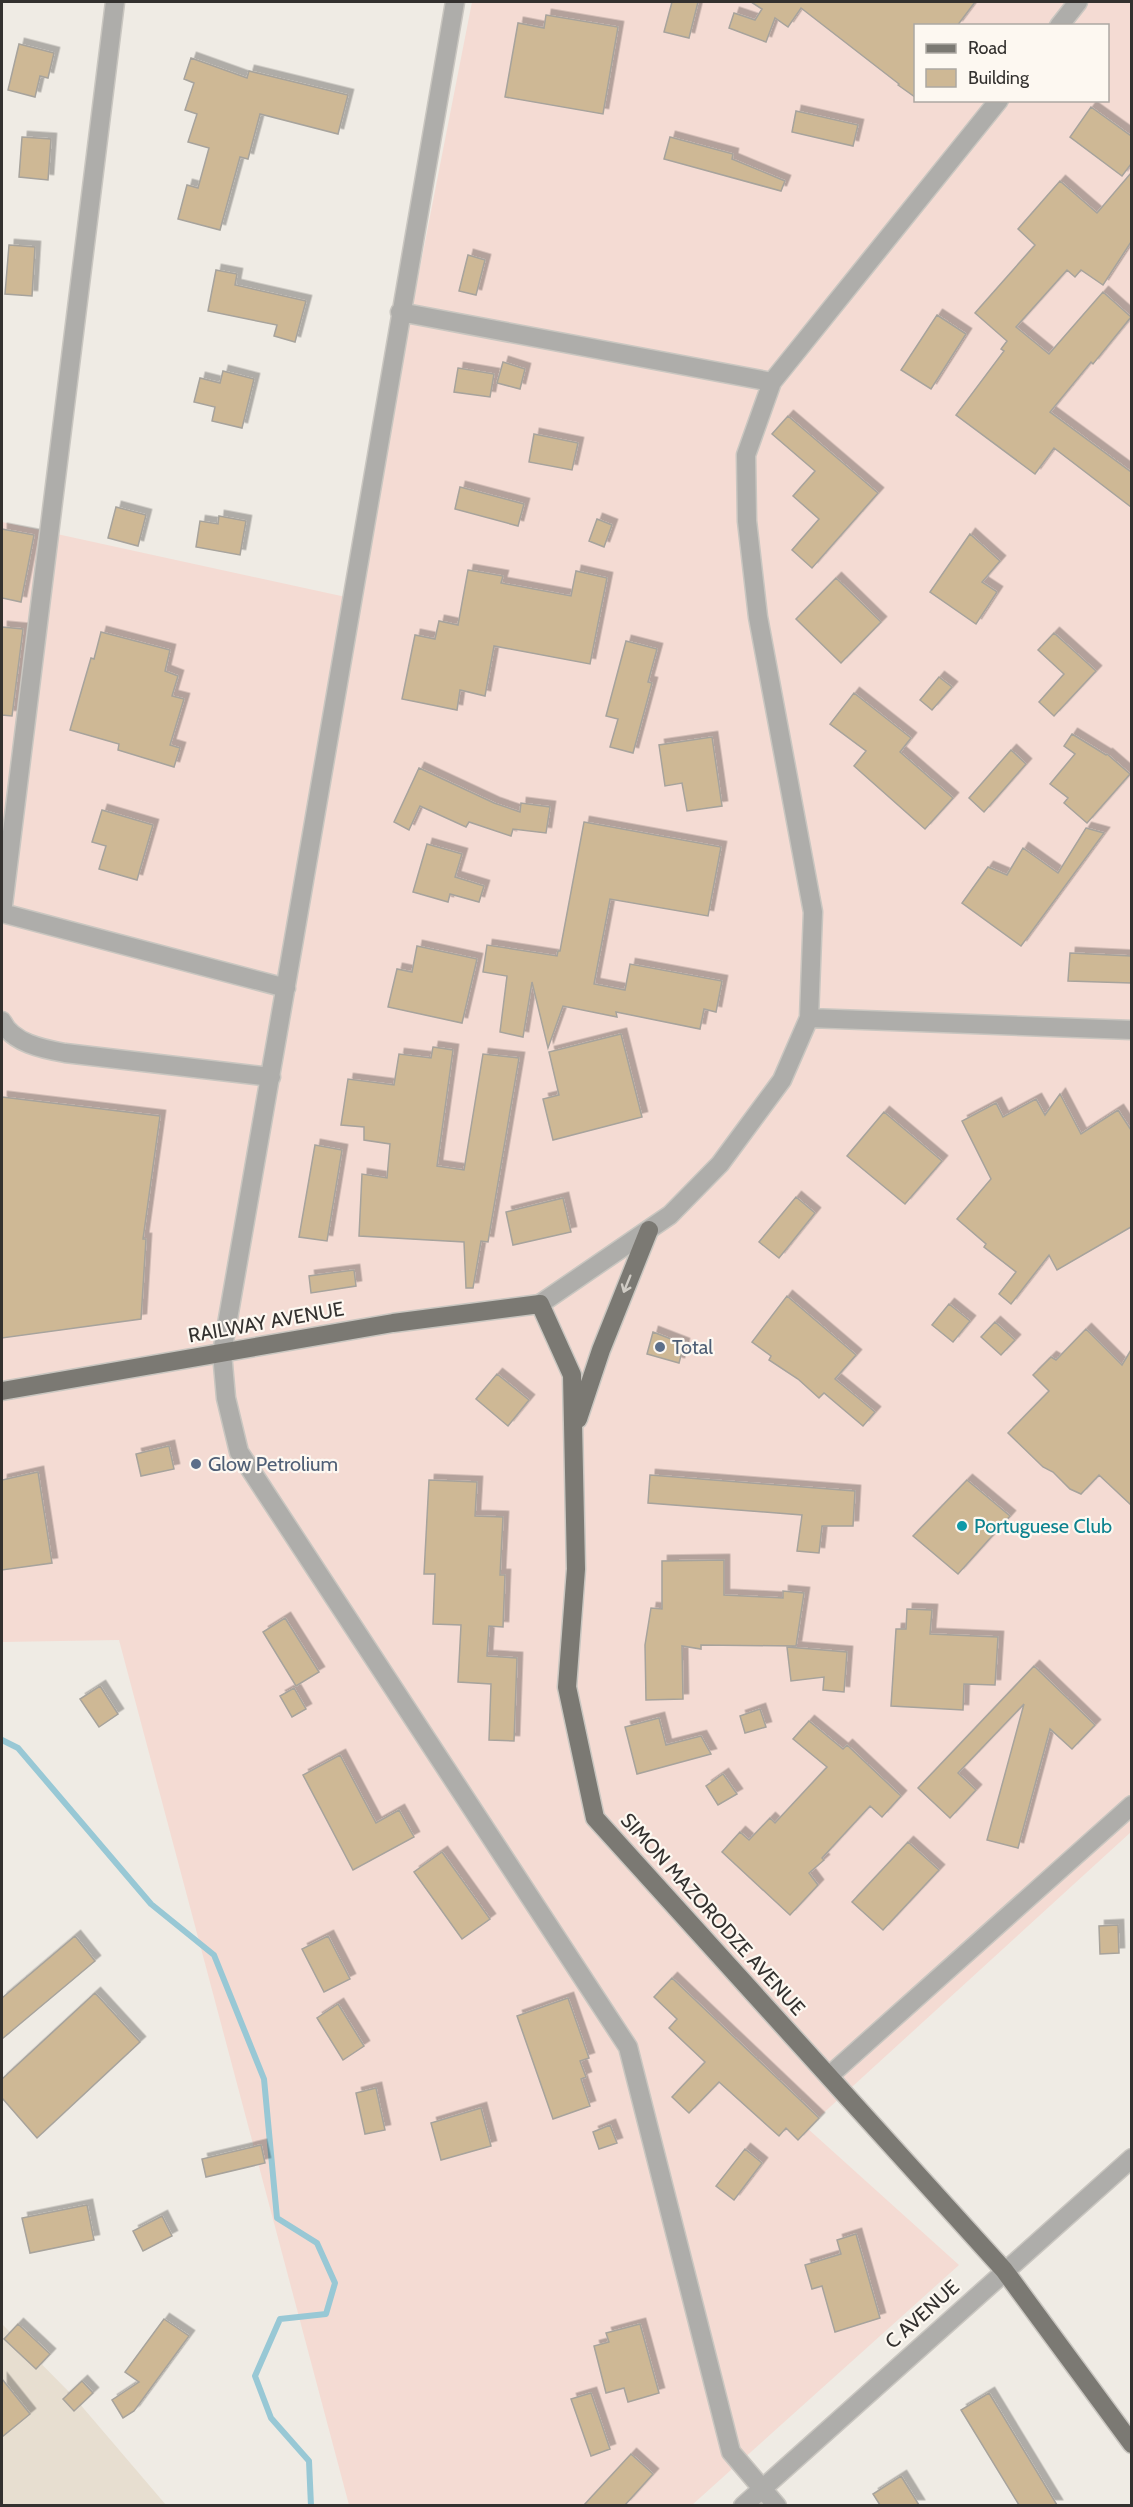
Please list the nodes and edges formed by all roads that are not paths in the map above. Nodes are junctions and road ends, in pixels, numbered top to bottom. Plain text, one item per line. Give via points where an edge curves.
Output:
1 (116, 2) edge
2 (455, 2) edge
3 (1078, 2) edge
4 (1061, 24) edge
5 (997, 102) edge
6 (400, 312) junction
7 (772, 382) junction
8 (2, 913) edge
9 (286, 988) junction
10 (809, 1018) junction
11 (2, 1021) edge
12 (1131, 1030) edge
13 (271, 1077) junction
14 (649, 1230) junction
15 (540, 1304) junction
16 (222, 1353) junction
17 (2, 1391) edge
18 (574, 1430) junction
19 (1131, 1805) edge
20 (829, 2076) junction
21 (1131, 2158) edge
22 (1004, 2270) junction
23 (1131, 2444) edge
24 (763, 2488) junction
25 (743, 2505) edge
26 (777, 2505) edge

1 - 8 street
2 - 6 street
3 - 4 street
5 - 7 street
6 - 7 street
6 - 9 street
7 - 10 street via 746,455 747,521 759,617 813,912
8 - 9 street
9 - 13 street
10 - 12 street
10 - 14 street via 782,1080 720,1164 670,1215
11 - 13 street via 6,1030 36,1047 64,1053
13 - 16 street
14 - 15 street
14 -> 18 main road
15 - 16 main road, RAILWAY AVENUE via 393,1323
15 - 18 main road, SIMON MAZORODZE AVENUE via 572,1375
16 - 17 main road, RAILWAY AVENUE
16 - 24 street via 226,1398 239,1452 628,2047 731,2452
18 - 20 main road, SIMON MAZORODZE AVENUE via 576,1569 567,1687 595,1818
19 - 20 street
20 - 22 main road, SIMON MAZORODZE AVENUE
21 - 22 street, C AVENUE
22 - 23 main road, SIMON MAZORODZE AVENUE
22 - 24 street, C AVENUE
24 - 25 street, C AVENUE
24 - 26 street

